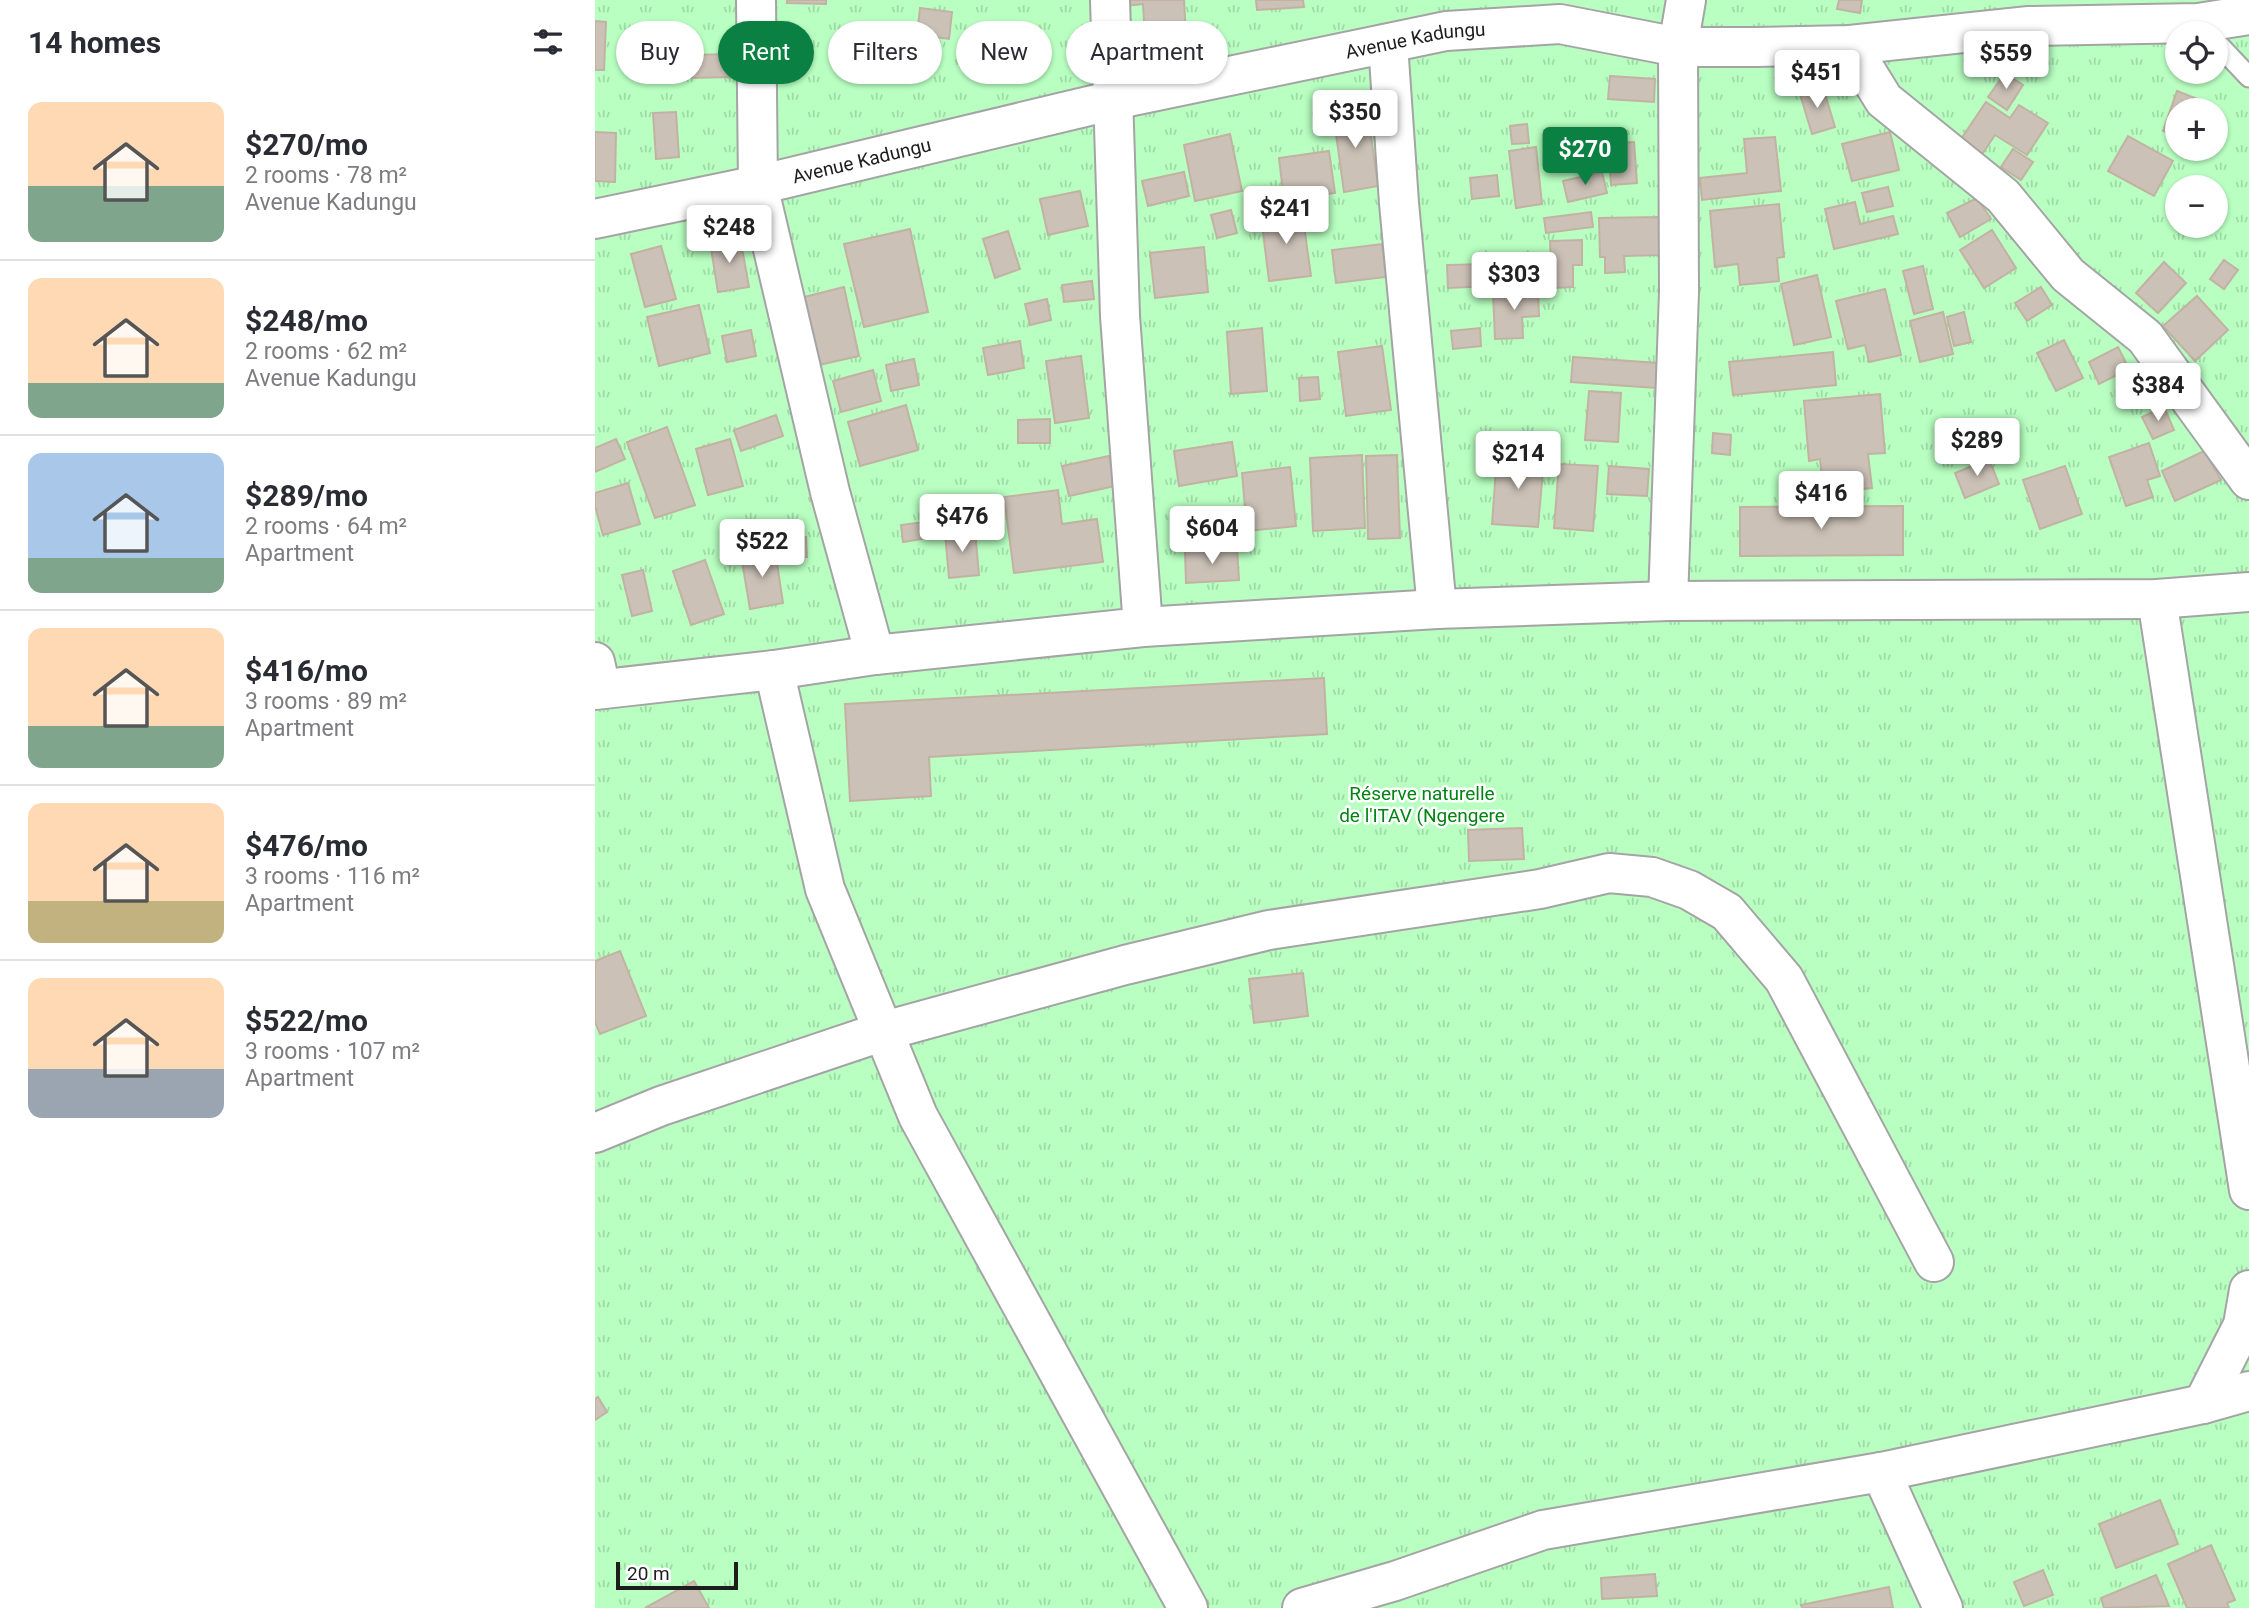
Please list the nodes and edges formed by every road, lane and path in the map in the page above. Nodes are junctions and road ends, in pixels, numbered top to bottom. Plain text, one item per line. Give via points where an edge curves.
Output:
1 (756, 0) edge
2 (1110, 0) edge
3 (1686, 0) edge
4 (2249, 15) edge
5 (1445, 16) edge
6 (2219, 21) edge
7 (2165, 24) edge
8 (1388, 44) junction
9 (1850, 45) junction
10 (1678, 47) junction
11 (2228, 52) edge
12 (2249, 77) edge
13 (1114, 100) junction
14 (758, 185) junction
15 (595, 219) edge
16 (2249, 480) edge
17 (2249, 592) edge
18 (2157, 599) junction
19 (1668, 601) junction
20 (1437, 609) junction
21 (1143, 627) junction
22 (875, 655) junction
23 (774, 670) junction
24 (597, 680) edge
25 (884, 1031) junction
26 (595, 1133) edge
27 (2249, 1190) edge
28 (1934, 1262) dead end
29 (2249, 1290) edge
30 (2249, 1391) edge
31 (2203, 1404) junction
32 (1881, 1472) junction
33 (1188, 1608) edge
34 (1302, 1608) edge
35 (1943, 1608) edge

1 - 14 street
2 - 13 street
3 - 10 street
4 - 6 street, Avenue Kadungu
5 - 8 street, Avenue Kadungu
5 - 10 street, Avenue Kadungu via 1560,24
7 - 9 street, Avenue Kadungu via 2029,26
8 - 13 street, Avenue Kadungu
8 - 20 street
9 - 10 street, Avenue Kadungu
9 - 16 street via 1884,100 2003,196 2069,275 2145,337
10 - 19 street via 1679,292
11 - 12 lane
13 - 14 street, Avenue Kadungu
13 - 21 street via 1120,316
14 - 15 street, Avenue Kadungu
14 - 22 street via 829,492
17 - 18 street
18 - 19 street
18 - 27 street
19 - 20 street
20 - 21 street
21 - 22 street
22 - 23 street
23 - 24 street
23 - 25 street via 825,889
25 - 26 street
25 - 28 street via 1269,930 1540,889 1609,873 1652,877 1689,890 1727,912 1784,979
25 - 33 street via 918,1116
29 - 31 street via 2243,1325
30 - 31 street
31 - 32 street
32 - 34 street via 1543,1530
32 - 35 street

